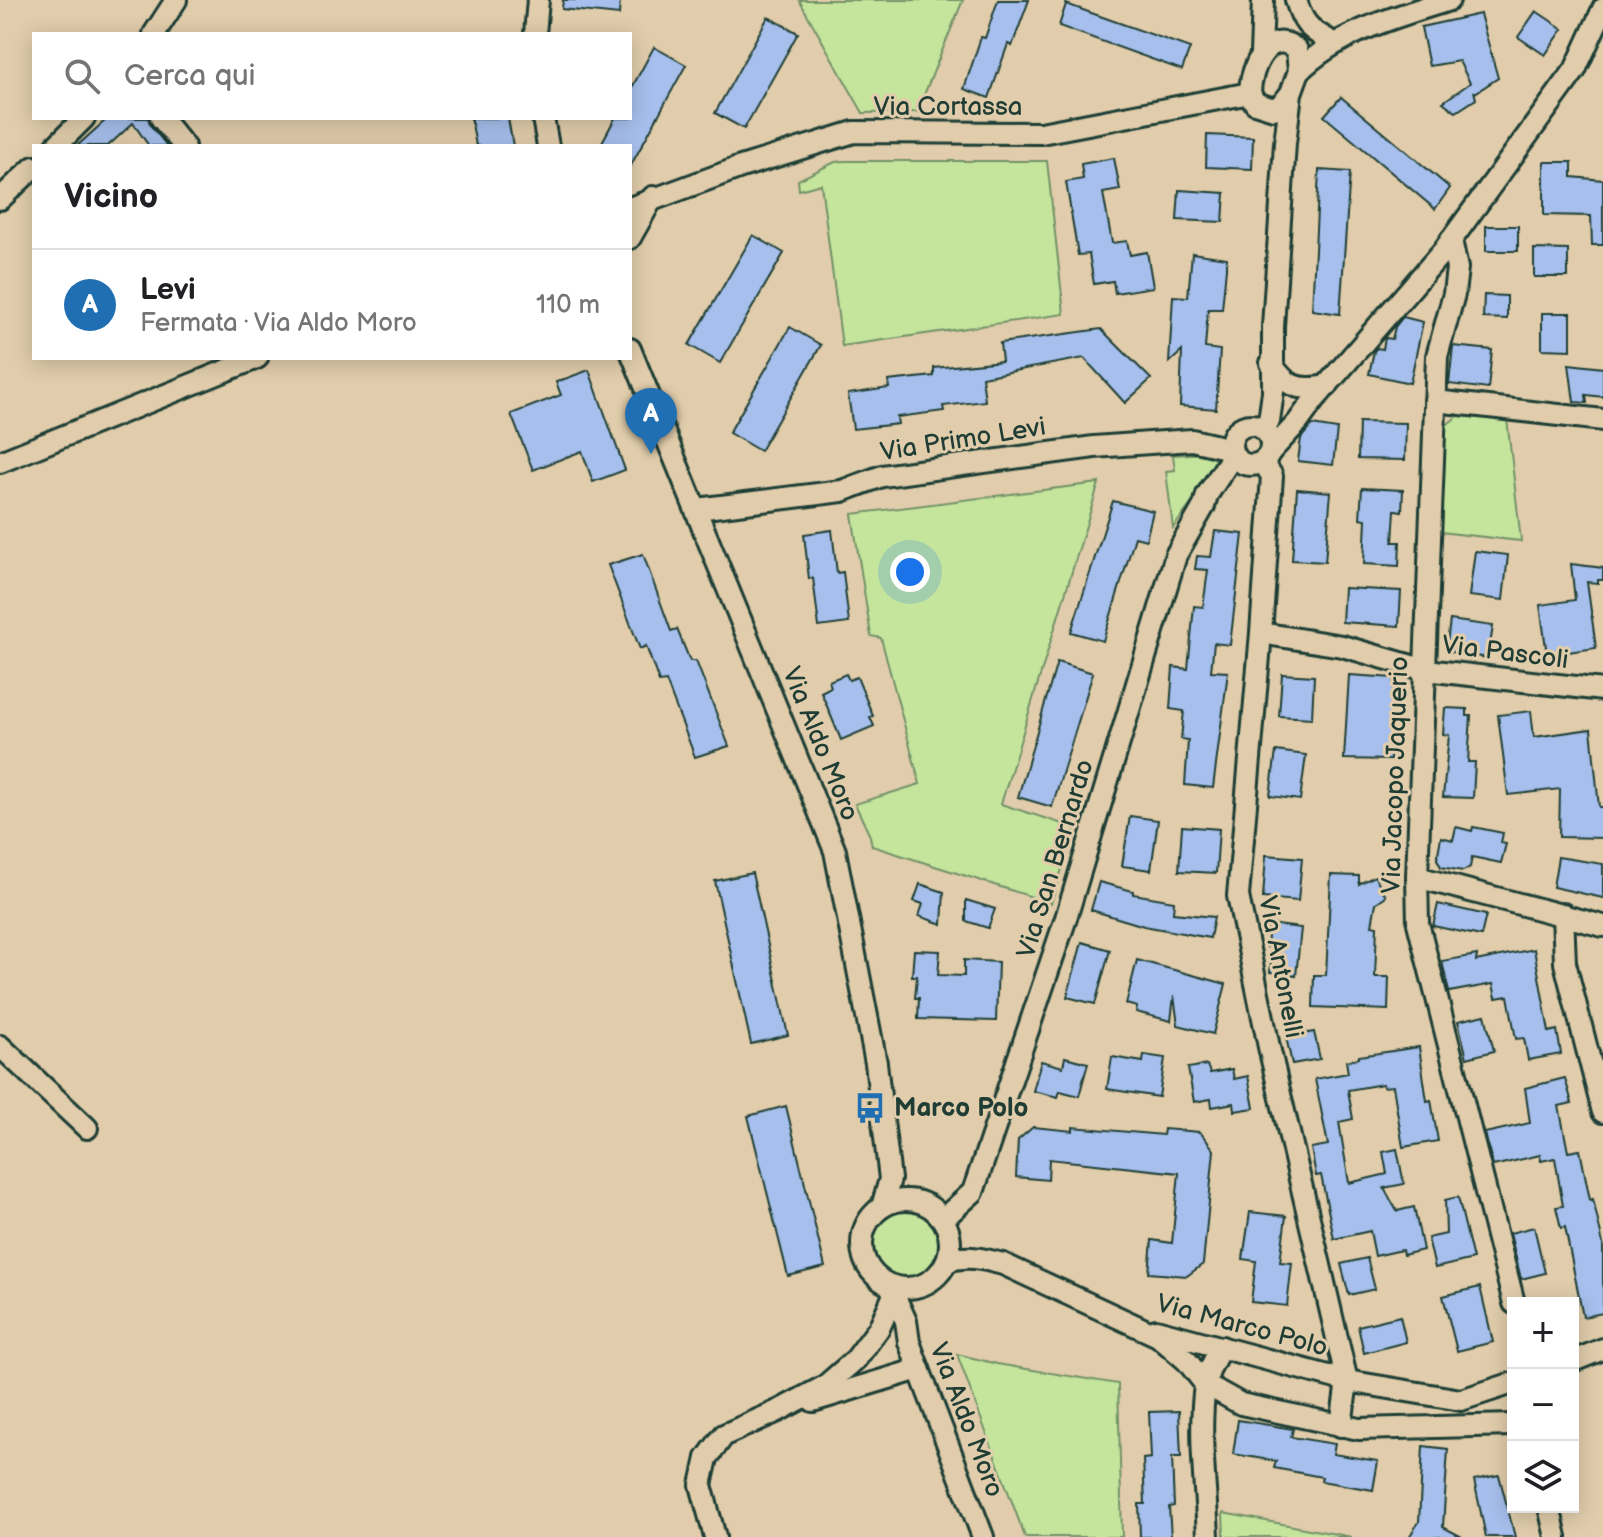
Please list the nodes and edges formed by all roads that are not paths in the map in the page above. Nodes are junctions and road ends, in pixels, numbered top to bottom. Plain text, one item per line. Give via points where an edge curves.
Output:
1 (538, 0) edge
2 (1263, 0) edge
3 (1289, 0) edge
4 (1296, 0) edge
5 (1449, 0) edge
6 (169, 4) edge
7 (1603, 9) edge
8 (155, 32) edge
9 (535, 32) edge
10 (1338, 38) junction
11 (1294, 47) junction
12 (1261, 54) junction
13 (1299, 71) junction
14 (1291, 93) junction
15 (1252, 98) junction
16 (82, 120) edge
17 (163, 120) edge
18 (543, 120) edge
19 (1285, 143) junction
20 (58, 144) edge
21 (182, 144) edge
22 (548, 144) edge
23 (32, 169) edge
24 (653, 197) junction
25 (0, 199) edge
26 (632, 207) edge
27 (632, 234) edge
28 (1451, 240) junction
29 (632, 354) edge
30 (252, 360) edge
31 (1271, 363) junction
32 (1320, 393) junction
33 (1435, 401) junction
34 (1603, 420) edge
35 (1192, 440) junction
36 (1259, 442) junction
37 (1231, 450) junction
38 (0, 462) edge
39 (1204, 506) junction
40 (697, 509) junction
41 (1261, 633) junction
42 (1426, 670) junction
43 (1603, 690) edge
44 (1417, 877) junction
45 (1563, 914) junction
46 (1603, 926) edge
47 (0, 1046) edge
48 (1603, 1112) edge
49 (87, 1128) dead end
50 (890, 1179) junction
51 (908, 1199) junction
52 (882, 1207) junction
53 (946, 1226) junction
54 (946, 1262) junction
55 (1003, 1264) junction
56 (918, 1286) junction
57 (892, 1290) junction
58 (1512, 1297) edge
59 (1123, 1320) junction
60 (906, 1321) junction
61 (1222, 1347) junction
62 (1603, 1349) edge
63 (1579, 1359) edge
64 (919, 1369) junction
65 (1347, 1381) junction
66 (1205, 1384) junction
67 (1507, 1385) edge
68 (778, 1411) junction
69 (1507, 1425) edge
70 (1341, 1426) junction
71 (1550, 1513) edge
72 (715, 1537) edge
73 (983, 1537) edge
74 (1208, 1537) edge
75 (1556, 1537) edge

1 - 9 street
2 - 12 street
3 - 11 street
4 - 10 street via 1312,31
5 - 10 street
6 - 8 street
7 - 28 street, Via San Bernardo via 1575,70
10 - 11 street
10 - 13 street
11 - 12 street via 1280,41
11 - 13 street
12 - 15 street
13 - 14 street
14 - 15 street, Via Cortassa via 1274,109
14 - 19 street
15 - 19 street
15 - 24 street, Via Cortassa via 1041,133 854,132
16 - 20 street
17 - 21 street
18 - 22 street
19 - 31 street
23 - 25 street
24 - 26 street, Via Cortassa
24 - 27 street
28 - 32 street, Via San Bernardo
28 - 33 street, Via Jacopo Jaquerio via 1457,268 1437,356
29 - 40 street, Via Aldo Moro
30 - 38 street
31 - 32 street via 1293,386
31 - 36 street via 1269,421
32 - 36 street, Via San Bernardo via 1298,422
33 - 34 street
33 - 42 street, Via Jacopo Jaquerio
35 - 36 street, Via Primo Levi via 1202,435
35 - 37 street, Via Primo Levi
35 - 40 street, Via Primo Levi via 1094,447 882,476 842,491
36 - 37 street, Via San Bernardo via 1232,436
36 - 39 street, Via San Bernardo via 1217,499
36 - 41 street, Via Antonelli via 1272,476
37 - 39 street, Via San Bernardo
39 - 53 street, Via San Bernardo via 1176,555 1066,918 973,1192
40 - 50 street, Via Aldo Moro via 835,851 876,1063
41 - 42 street, Via Pascoli via 1342,646
41 - 65 street, Via Antonelli via 1238,896
42 - 43 street, Via Pascoli
42 - 44 street, Via Jacopo Jaquerio
44 - 45 street
44 - 58 street, Via Jacopo Jaquerio via 1418,923
45 - 46 street
45 - 48 street via 1565,963
47 - 49 street
50 - 51 street
50 - 52 street, Via Aldo Moro
51 - 52 street
51 - 53 street via 922,1202
52 - 57 street via 865,1228 863,1255
53 - 54 street
53 - 55 street, Via Marco Polo via 957,1239
54 - 55 street, Via Marco Polo via 981,1258
54 - 56 street via 940,1273
55 - 59 street, Via Marco Polo
56 - 57 street
56 - 60 street, Via Aldo Moro
57 - 60 street, Via Aldo Moro
57 - 68 street via 879,1328 856,1359 825,1386
59 - 61 street, Via Marco Polo
59 - 66 street, Via Marco Polo via 1158,1336
60 - 64 street, Via Aldo Moro
61 - 65 street, Via Marco Polo
61 - 66 street
62 - 63 street
64 - 68 street
64 - 73 street, Via Aldo Moro
65 - 67 street, Via Marco Polo via 1461,1400
65 - 70 street, Via Marco Polo
66 - 70 street, Via Marco Polo via 1241,1404
66 - 74 street
68 - 72 street via 724,1435 707,1458 701,1485
69 - 70 street, Via Marco Polo
71 - 75 street

